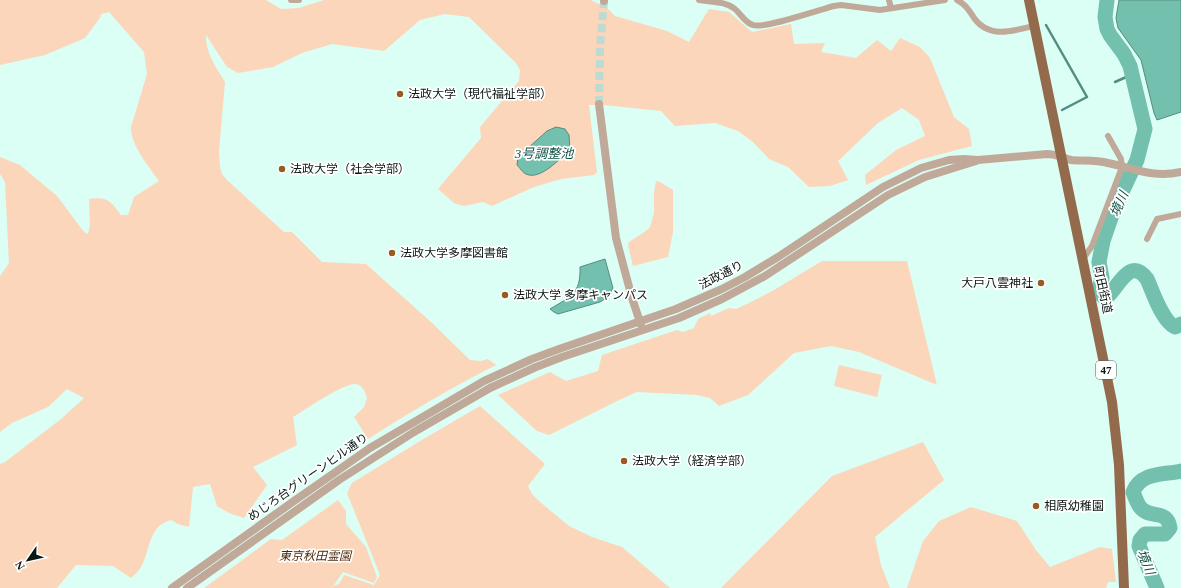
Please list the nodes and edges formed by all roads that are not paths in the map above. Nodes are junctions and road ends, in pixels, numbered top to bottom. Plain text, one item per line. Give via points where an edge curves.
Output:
1 (291, 0) edge
2 (299, 0) edge
3 (699, 0) edge
4 (889, 0) edge
5 (945, 0) edge
6 (956, 0) edge
7 (1029, 0) edge
8 (891, 8) junction
9 (1034, 26) junction
10 (600, 104) tunnel mouth
11 (1108, 136) dead end
12 (1060, 156) junction
13 (978, 160) junction
14 (1123, 167) junction
15 (1181, 172) edge
16 (1181, 214) edge
17 (1147, 239) dead end
18 (1083, 259) junction
19 (640, 321) junction
20 (643, 330) junction
21 (462, 393) joint
22 (468, 400) joint
23 (172, 588) edge
24 (187, 588) edge
25 (1124, 588) edge

1 - 2 street
3 - 8 street via 729,5 750,25 756,26 841,5 880,10
4 - 8 street
5 - 8 street
6 - 9 street via 966,6 978,24 990,31 1001,32
7 - 9 main road, 町田街道 / 47
9 - 12 main road, 町田街道 / 47
10 - 19 street via 616,238
11 - 14 street
12 - 13 street, 法政通り via 1047,154
12 - 14 street, 法政通り via 1071,160 1094,160
12 - 18 main road, 町田街道 / 47
13 - 19 street, 法政通り via 949,160 906,175 883,187 739,280 692,302
13 - 20 street, 法政通り via 909,184 888,195 749,286 695,311
14 - 15 street, 法政通り via 1159,175
14 - 18 street via 1092,246
16 - 17 street via 1157,219
18 - 25 main road, 町田街道 / 47 via 1115,421
19 - 20 street
19 - 21 street, 法政通り via 532,359
20 - 22 street, 法政通り via 536,367
21 - 23 street, めじろ台グリーンヒル通り via 339,469
22 - 24 street, めじろ台グリーンヒル通り via 338,480

